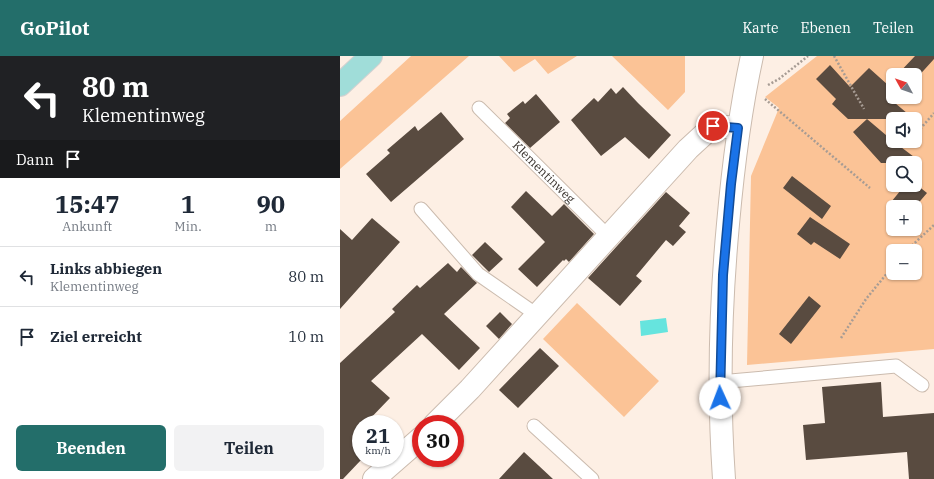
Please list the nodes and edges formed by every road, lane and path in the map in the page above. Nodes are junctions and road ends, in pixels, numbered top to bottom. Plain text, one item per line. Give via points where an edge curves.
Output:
1 (371, 56) edge
2 (752, 56) edge
3 (808, 56) edge
4 (834, 56) edge
5 (340, 85) edge
6 (765, 86) dead end
7 (761, 94) dead end
8 (479, 108) dead end
9 (864, 109) dead end
10 (934, 113) edge
11 (922, 127) edge
12 (738, 128) junction
13 (870, 188) dead end
14 (422, 209) dead end
15 (934, 225) edge
16 (608, 236) junction
17 (914, 244) edge
18 (886, 275) edge
19 (537, 315) junction
20 (841, 338) dead end
21 (719, 382) junction
22 (922, 385) dead end
23 (444, 415) edge
24 (534, 426) dead end
25 (412, 446) edge
26 (374, 479) edge
27 (592, 479) edge
28 (724, 479) edge

1 - 5 main road
2 - 12 street
3 - 6 path via 779,79
4 - 9 path
7 - 13 path
8 - 16 lane, Klementinweg
10 - 11 path
12 - 16 street via 713,126 688,149
12 - 21 street via 723,275
14 - 19 lane via 478,274
15 - 17 path
16 - 19 street
18 - 20 path via 866,299
19 - 23 street
21 - 22 lane via 896,366
21 - 28 street
24 - 27 lane
25 - 26 street

